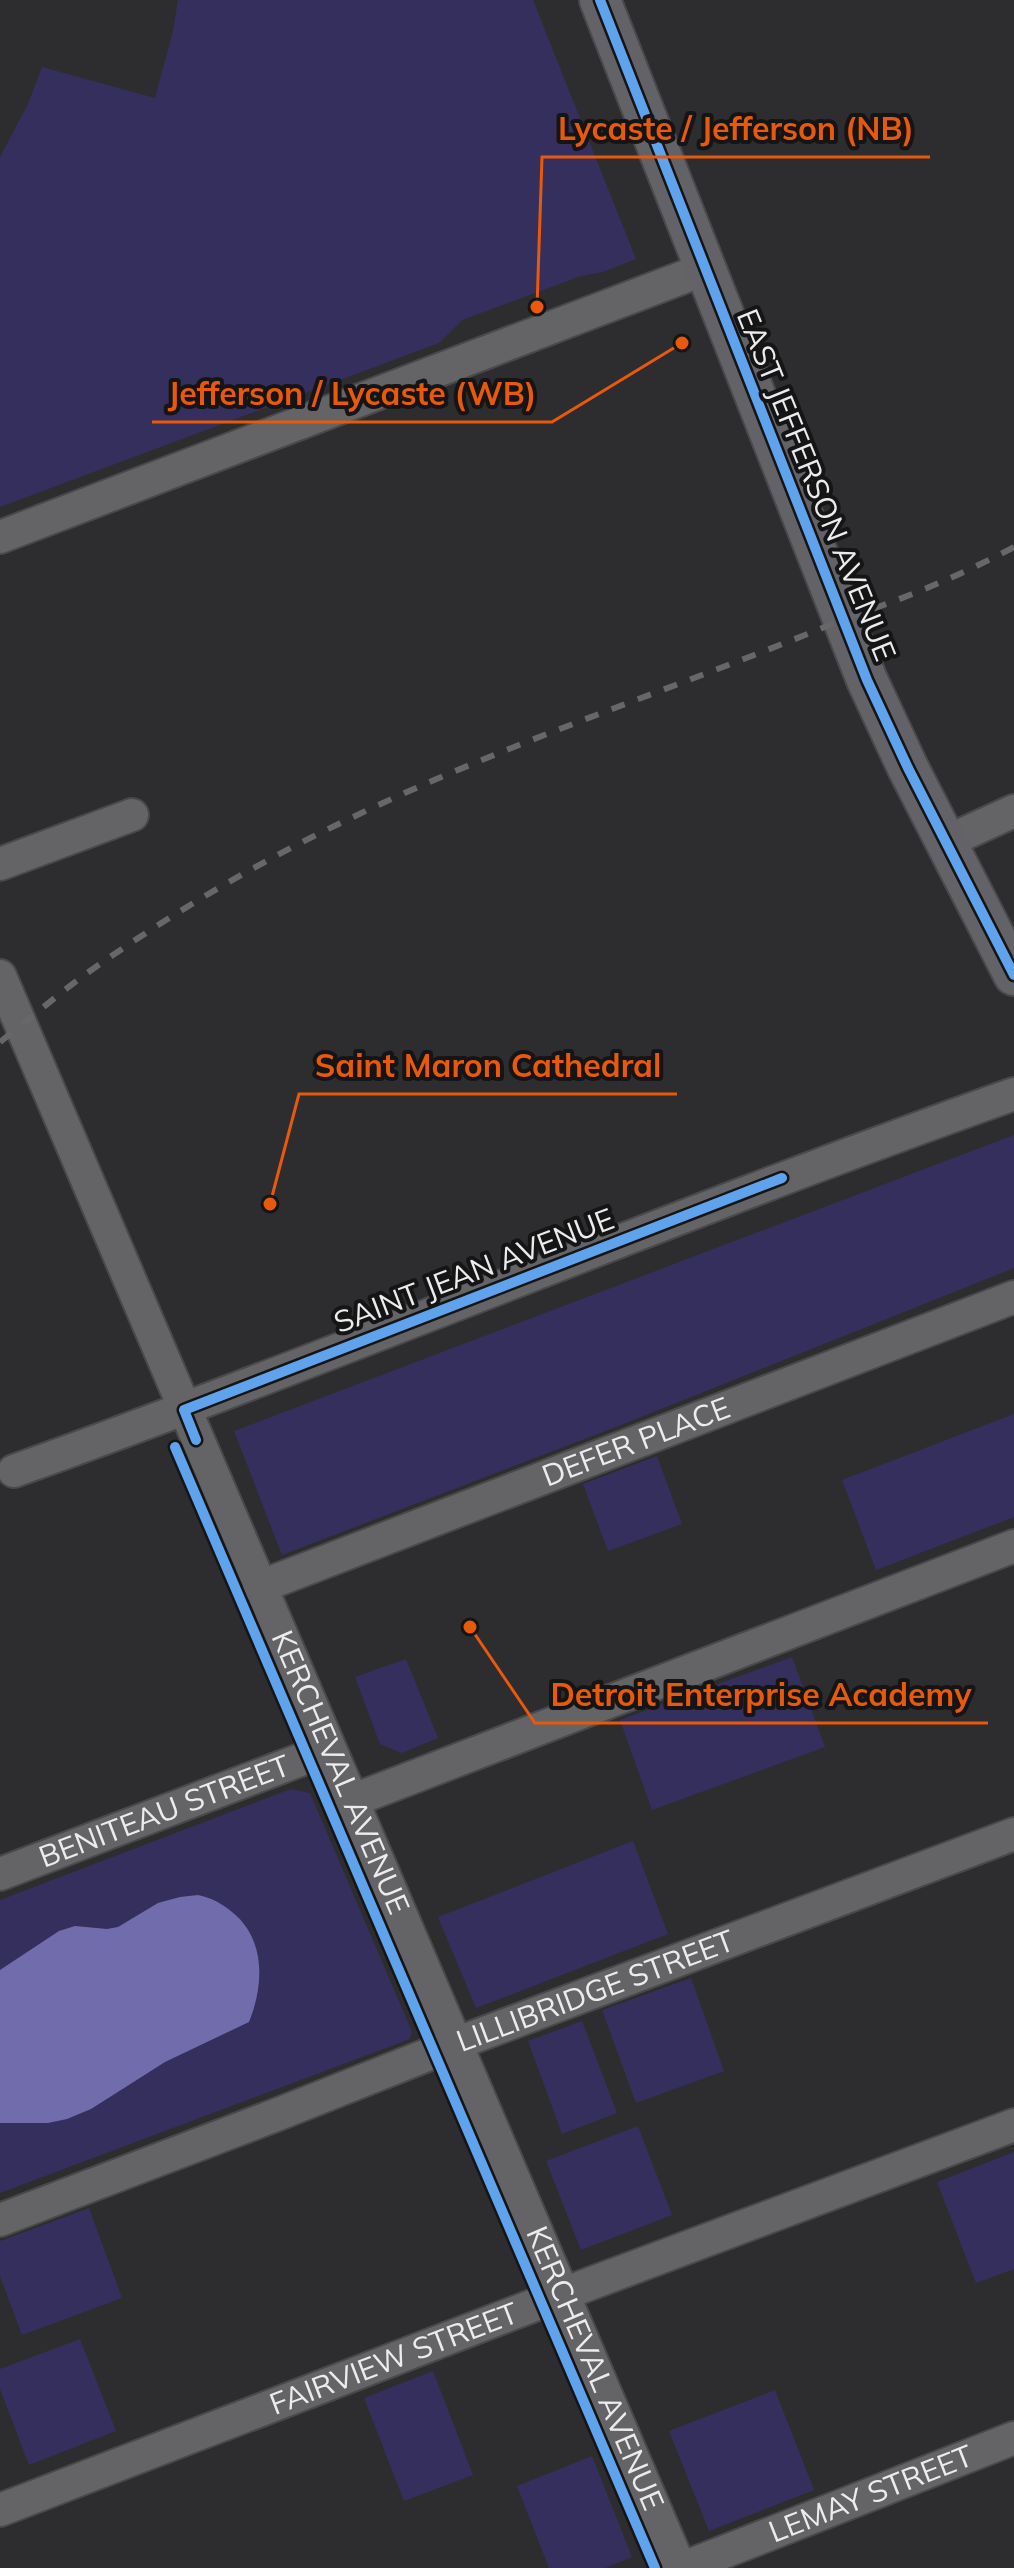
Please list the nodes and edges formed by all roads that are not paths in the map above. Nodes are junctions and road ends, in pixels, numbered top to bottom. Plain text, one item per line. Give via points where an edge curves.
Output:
1 (603, 1) edge
2 (705, 269) junction
3 (0, 537) edge
4 (1014, 811) edge
5 (132, 815) dead end
6 (946, 842) junction
7 (0, 864) edge
8 (1014, 975) edge
9 (0, 976) edge
10 (1014, 1094) edge
11 (1014, 1297) edge
12 (184, 1410) junction
13 (14, 1471) dead end
14 (1014, 1546) edge
15 (259, 1587) junction
16 (329, 1749) junction
17 (351, 1801) junction
18 (1014, 1834) edge
19 (0, 1874) edge
20 (455, 2044) junction
21 (1014, 2125) edge
22 (0, 2220) edge
23 (563, 2294) junction
24 (1014, 2438) edge
25 (0, 2510) edge
26 (681, 2568) edge

1 - 2 main road, EAST JEFFERSON AVENUE
2 - 3 street
2 - 6 main road, EAST JEFFERSON AVENUE via 867,680
4 - 6 street
5 - 7 street
6 - 8 main road, EAST JEFFERSON AVENUE
9 - 12 street, KERCHEVAL AVENUE
10 - 12 street, SAINT JEAN AVENUE via 820,1163
11 - 15 street, DEFER PLACE
12 - 13 street, SAINT JEAN AVENUE
12 - 15 street, KERCHEVAL AVENUE
14 - 17 street
15 - 16 street, KERCHEVAL AVENUE
16 - 17 street, KERCHEVAL AVENUE
16 - 19 street, BENITEAU STREET
17 - 20 street, KERCHEVAL AVENUE
18 - 20 street, LILLIBRIDGE STREET
20 - 22 street, LILLIBRIDGE STREET
20 - 23 street, KERCHEVAL AVENUE
21 - 23 street, FAIRVIEW STREET
23 - 25 street, FAIRVIEW STREET
23 - 26 street, KERCHEVAL AVENUE
24 - 26 street, LEMAY STREET

